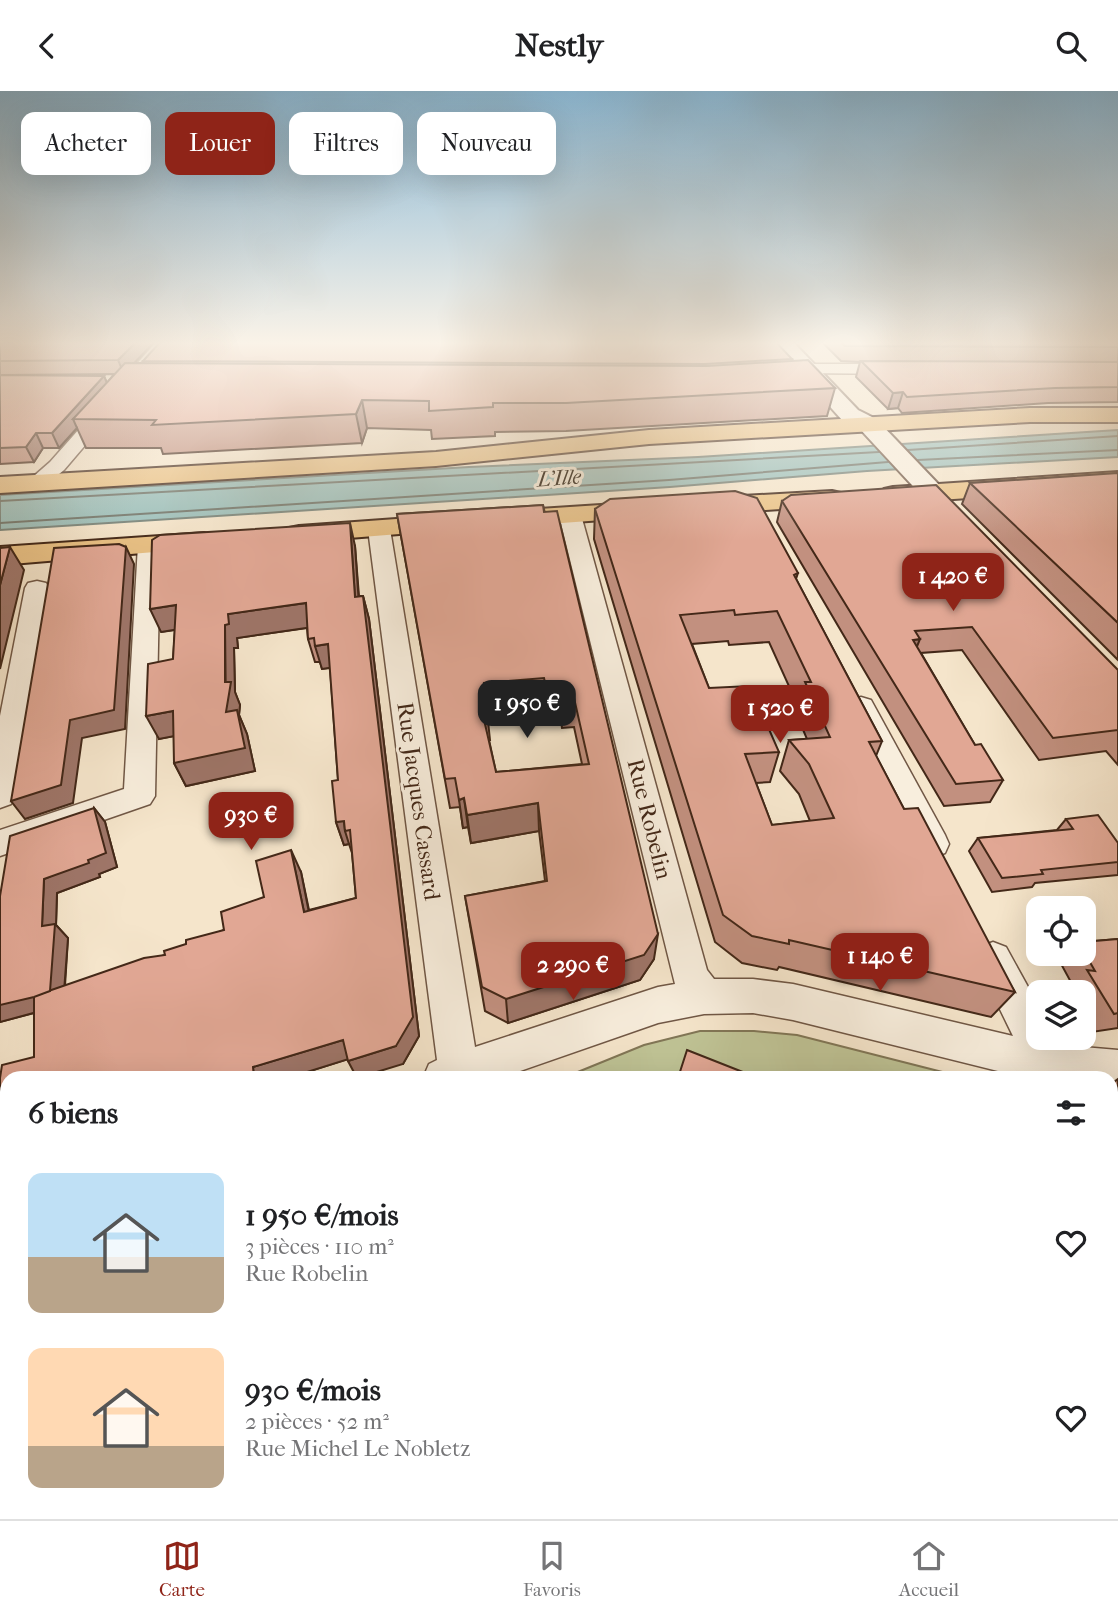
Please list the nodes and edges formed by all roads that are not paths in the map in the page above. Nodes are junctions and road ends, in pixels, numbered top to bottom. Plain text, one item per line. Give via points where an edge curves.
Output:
1 (101, 408) edge
2 (844, 408) edge
3 (1118, 415) edge
4 (873, 428) junction
5 (1118, 480) edge
6 (36, 483) junction
7 (0, 485) edge
8 (927, 486) junction
9 (570, 515) junction
10 (379, 529) junction
11 (271, 536) edge
12 (230, 539) edge
13 (149, 545) junction
14 (0, 556) edge
15 (37, 588) dead end
16 (850, 687) edge
17 (0, 796) edge
18 (0, 843) edge
19 (946, 869) edge
20 (978, 930) edge
21 (704, 997) junction
22 (1118, 1070) edge
23 (450, 1071) edge
24 (463, 1071) edge
25 (1052, 1071) edge

1 - 6 street via 57,466
2 - 4 street
3 - 4 main road via 1030,415
4 - 6 main road via 649,437 436,459
4 - 8 street
5 - 8 main road
6 - 7 main road
8 - 9 main road via 760,516 681,508
9 - 10 main road
9 - 21 street, Rue Robelin via 690,977
10 - 11 main road
10 - 23 street, Rue Jacques Cassard
12 - 13 main road
13 - 14 main road
13 - 18 street via 139,796
15 - 17 street
16 - 19 street
20 - 25 street
21 - 24 street via 658,1005
21 - 25 street via 753,996 793,1002
22 - 25 street

